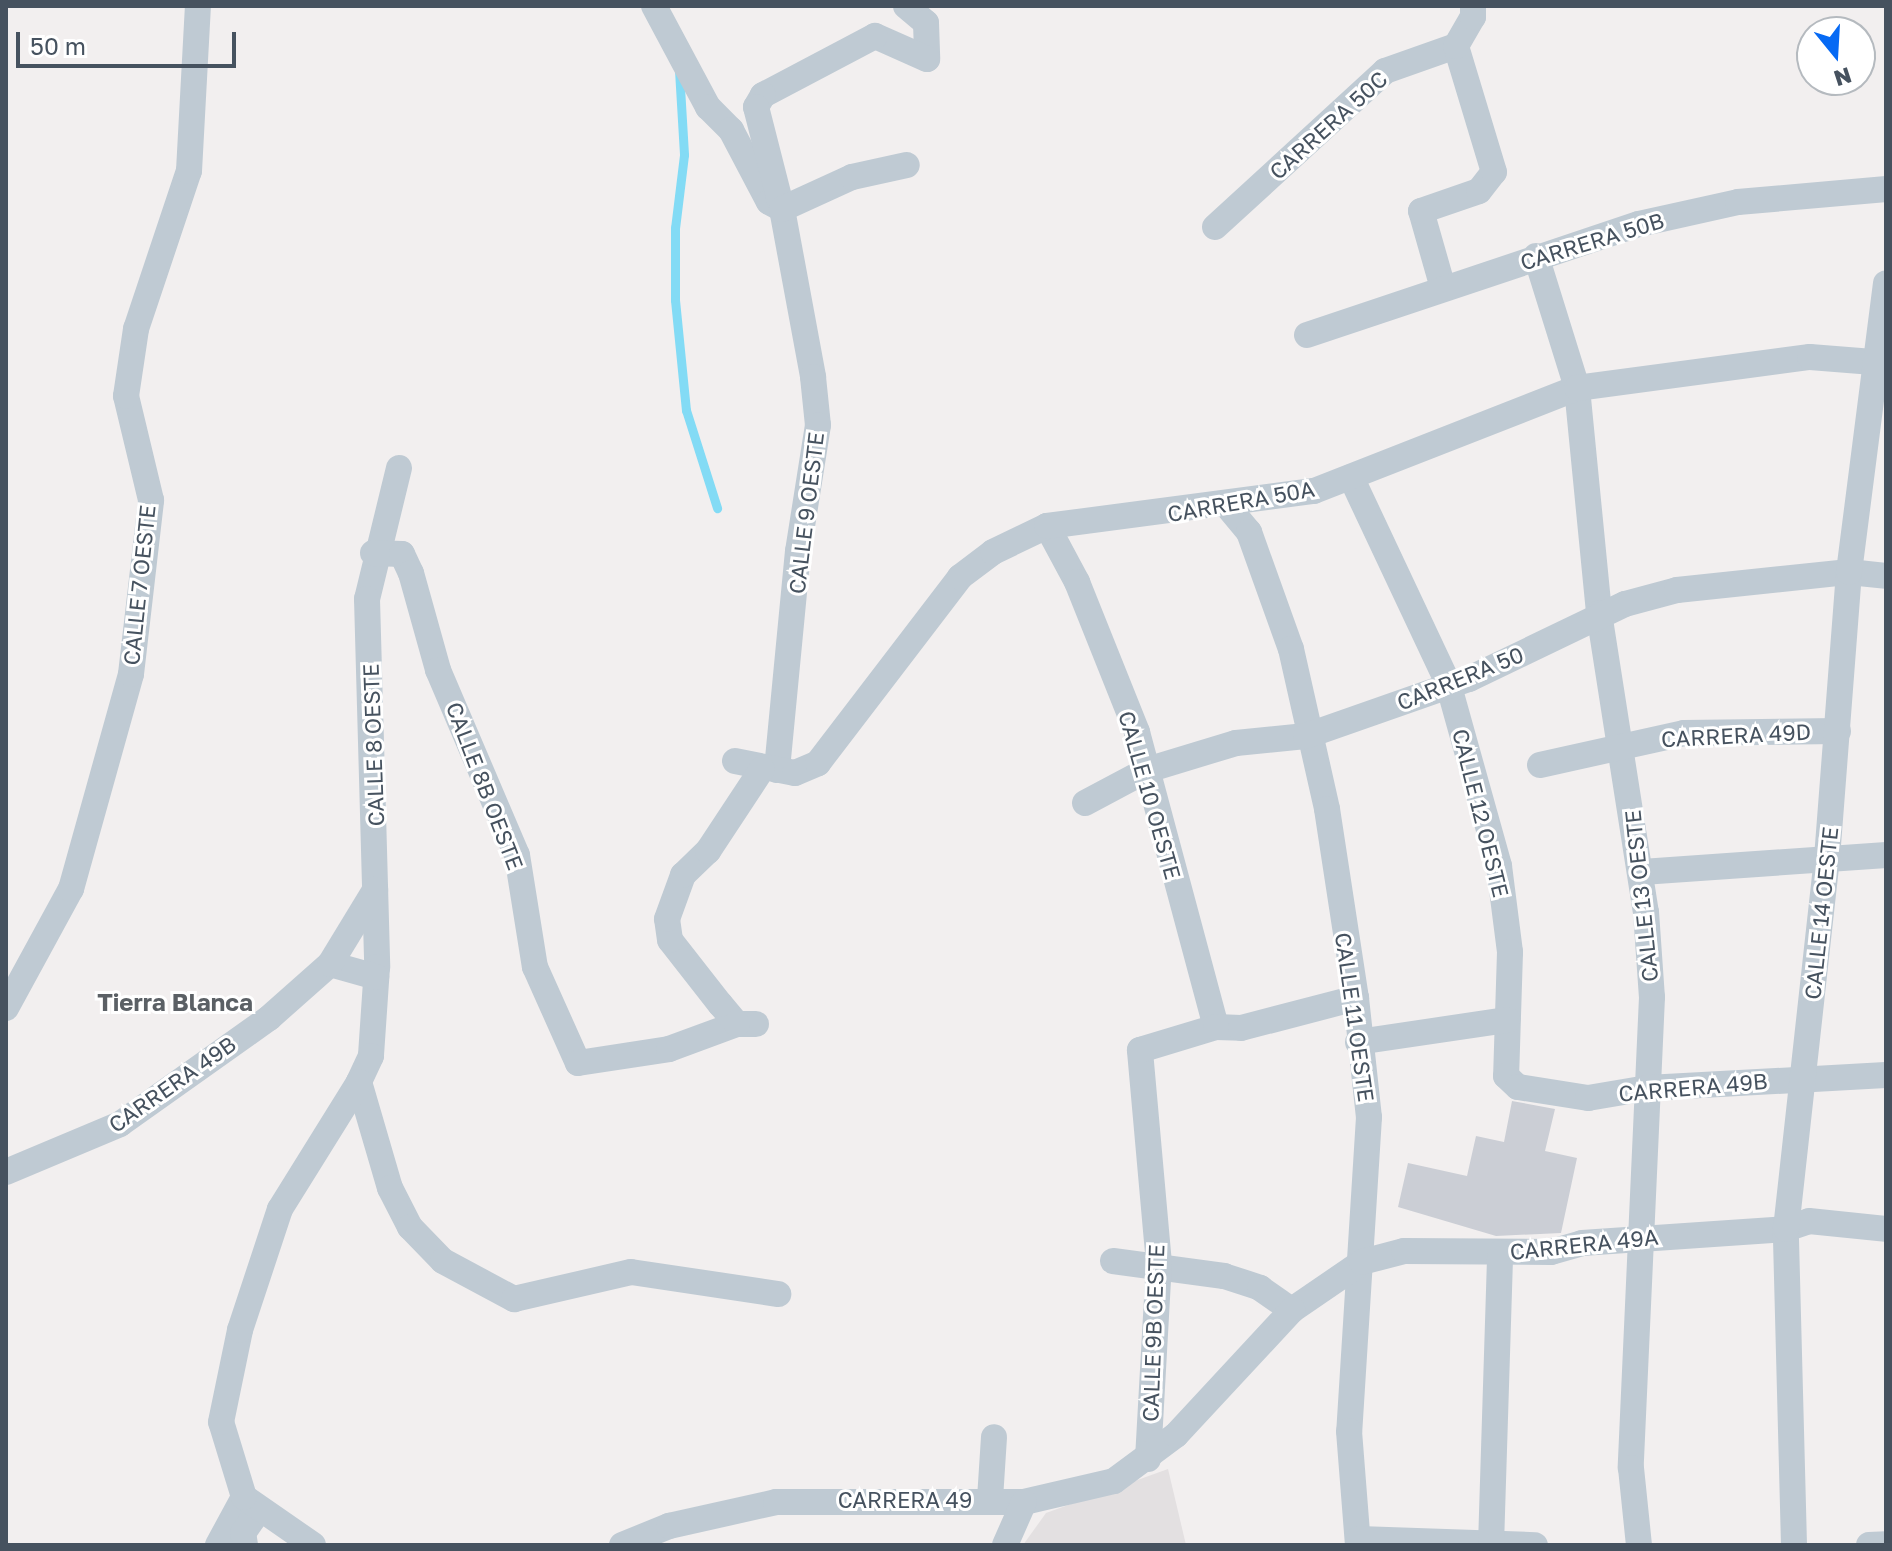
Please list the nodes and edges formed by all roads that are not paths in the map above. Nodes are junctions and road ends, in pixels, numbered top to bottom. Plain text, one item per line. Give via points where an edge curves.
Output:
1 (198, 6) edge
2 (654, 6) edge
3 (906, 6) edge
4 (1473, 6) edge
5 (1456, 46) junction
6 (907, 165) dead end
7 (1886, 189) edge
8 (782, 209) junction
9 (1215, 227) dead end
10 (1536, 256) junction
11 (1886, 283) edge
12 (1443, 288) junction
13 (1307, 335) dead end
14 (1880, 363) edge
15 (1577, 388) junction
16 (399, 468) dead end
17 (1351, 477) junction
18 (1228, 507) junction
19 (1047, 526) junction
20 (373, 553) junction
21 (1849, 572) junction
22 (1886, 576) edge
23 (1599, 613) junction
24 (1448, 683) junction
25 (1838, 731) junction
26 (1306, 736) junction
27 (1622, 746) junction
28 (735, 761) dead end
29 (1540, 765) dead end
30 (769, 769) junction
31 (1147, 770) junction
32 (1085, 803) dead end
33 (1886, 855) edge
34 (1827, 858) junction
35 (1642, 872) junction
36 (375, 890) junction
37 (330, 964) junction
38 (376, 977) junction
39 (1356, 998) junction
40 (6, 1008) edge
41 (1507, 1020) junction
42 (1216, 1027) junction
43 (1358, 1042) junction
44 (1886, 1075) edge
45 (1506, 1076) joint
46 (1804, 1079) junction
47 (359, 1082) junction
48 (1647, 1088) junction
49 (6, 1172) edge
50 (1786, 1229) junction
51 (1886, 1229) edge
52 (1642, 1236) junction
53 (1500, 1253) junction
54 (1113, 1261) dead end
55 (1362, 1262) junction
56 (1159, 1264) junction
57 (778, 1294) dead end
58 (1292, 1310) junction
59 (1176, 1435) joint
60 (994, 1437) dead end
61 (1148, 1459) junction
62 (990, 1499) junction
63 (1024, 1502) junction
64 (252, 1503) junction
65 (1359, 1542) edge
66 (1490, 1542) edge
67 (1886, 1544) edge
68 (218, 1545) edge
69 (245, 1545) edge
70 (313, 1545) edge
71 (622, 1545) edge
72 (1005, 1545) edge
73 (1535, 1545) edge
74 (1639, 1545) edge
75 (1794, 1545) edge
76 (1869, 1545) edge

1 - 40 street, CALLE 7 OESTE via 189,171 136,329 126,396 151,500 131,674 71,889
2 - 8 street via 708,107 731,130 769,202
3 - 8 street, CALLE 9 OESTE via 926,23 927,59 875,36 763,95 756,107
4 - 5 street via 1473,17
5 - 9 street, CARRERA 50C via 1385,71
5 - 12 street via 1494,172 1491,182 1421,211
6 - 8 street via 852,177
7 - 10 street, CARRERA 50B via 1738,202
8 - 30 street, CALLE 9 OESTE via 818,425
10 - 12 street, CARRERA 50B
10 - 15 street, CALLE 13 OESTE
11 - 14 street, CALLE 14 OESTE
12 - 13 street, CARRERA 50B
14 - 15 street, CARRERA 50A via 1781,359
14 - 21 street, CALLE 14 OESTE
15 - 17 street, CARRERA 50A
15 - 23 street, CALLE 13 OESTE
16 - 20 street, CALLE 8 OESTE
17 - 18 street, CARRERA 50A
17 - 24 street, CALLE 12 OESTE
18 - 19 street, CARRERA 50A
18 - 26 street, CALLE 11 OESTE via 1249,532 1276,604
19 - 30 street, CARRERA 50A via 993,552 960,577 818,763 795,773
19 - 31 street, CALLE 10 OESTE via 1077,582
20 - 30 street, CALLE 8B OESTE via 402,554 438,670 517,855 535,967 578,1063 669,1049 747,1024 670,940 667,919 683,875 708,851
20 - 36 street, CALLE 8 OESTE via 367,599
21 - 22 street, CARRERA 50
21 - 23 street, CARRERA 50 via 1677,590
21 - 25 street, CALLE 14 OESTE
23 - 24 street, CARRERA 50 via 1513,660
23 - 27 street, CALLE 13 OESTE
24 - 26 street, CARRERA 50
24 - 41 street, CALLE 12 OESTE via 1480,776 1499,866 1510,952
25 - 27 street, CARRERA 49D via 1684,733
25 - 34 street, CALLE 14 OESTE
26 - 31 street, CARRERA 50 via 1236,743
26 - 39 street, CALLE 11 OESTE via 1327,809
27 - 29 street, CARRERA 49D
27 - 35 street, CALLE 13 OESTE
28 - 30 street, CARRERA 50A
31 - 32 street, CARRERA 50
31 - 42 street, CALLE 10 OESTE
33 - 34 street
34 - 35 street
34 - 46 street, CALLE 14 OESTE
35 - 48 street, CALLE 13 OESTE via 1652,997
36 - 37 street, CARRERA 49B
36 - 38 street, CALLE 8 OESTE
37 - 38 street
37 - 49 street, CARRERA 49B via 269,1018 120,1124
38 - 47 street, CALLE 8 OESTE via 371,1056
39 - 42 street via 1241,1028
39 - 43 street, CALLE 11 OESTE
41 - 43 street
41 - 45 street, CALLE 12 OESTE
42 - 56 street, CALLE 9B OESTE via 1140,1050 1137,1065 1146,1094
43 - 55 street, CALLE 11 OESTE via 1369,1117
44 - 46 street, CARRERA 49B
45 - 48 street, CARRERA 49B via 1518,1087 1588,1098
46 - 48 street, CARRERA 49B
46 - 50 street, CALLE 14 OESTE
47 - 57 street via 390,1188 410,1227 443,1261 482,1286 514,1299 631,1272
47 - 64 street via 280,1209 240,1330 221,1422 230,1468
48 - 52 street, CALLE 13 OESTE
50 - 51 street, CARRERA 49A via 1809,1221
50 - 52 street, CARRERA 49A
50 - 75 street, CALLE 14 OESTE
52 - 53 street, CARRERA 49A
52 - 74 street, CALLE 13 OESTE via 1631,1468
53 - 55 street, CARRERA 49A via 1404,1251
53 - 66 street
54 - 56 street
55 - 58 street, CARRERA 49A
55 - 65 street, CALLE 11 OESTE via 1349,1431
56 - 58 street via 1260,1288
56 - 61 street, CALLE 9B OESTE
58 - 59 street, CARRERA 49A
59 - 61 street, CARRERA 49
60 - 62 street
61 - 63 street, CARRERA 49 via 1114,1481
62 - 63 street, CARRERA 49
62 - 71 street, CARRERA 49 via 776,1502 669,1526
63 - 72 street
64 - 68 street
64 - 69 street
64 - 70 street
65 - 66 street
66 - 73 street
67 - 76 street

